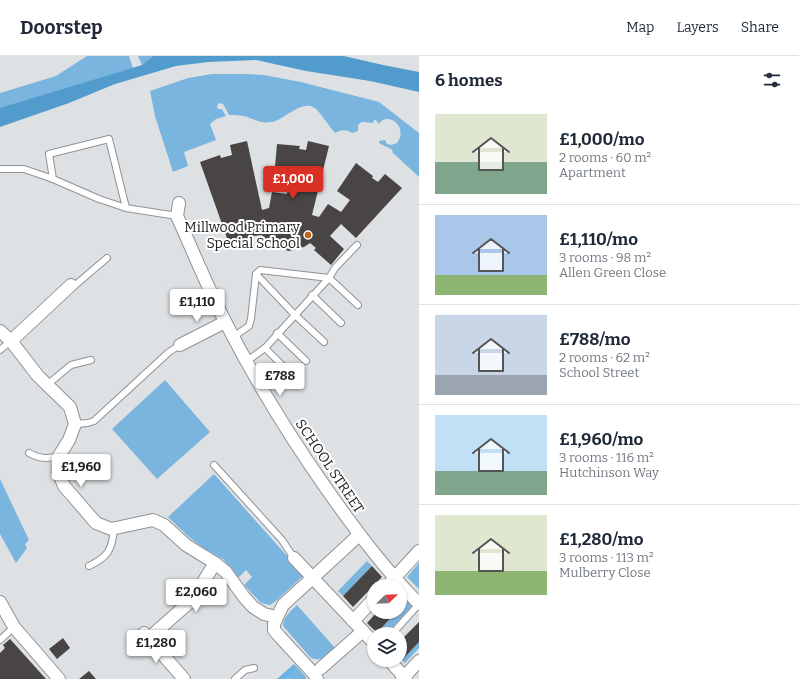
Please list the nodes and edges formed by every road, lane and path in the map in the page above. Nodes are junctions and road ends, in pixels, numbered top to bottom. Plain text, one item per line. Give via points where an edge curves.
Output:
1 (0, 169) edge
2 (53, 179) junction
3 (179, 203) dead end
4 (126, 208) junction
5 (177, 216) junction
6 (357, 245) dead end
7 (107, 258) dead end
8 (256, 274) junction
9 (329, 278) junction
10 (71, 285) joint
11 (312, 295) junction
12 (358, 305) dead end
13 (294, 314) junction
14 (225, 322) junction
15 (341, 323) dead end
16 (0, 331) edge
17 (278, 333) junction
18 (234, 337) junction
19 (10, 341) junction
20 (324, 342) dead end
21 (180, 345) joint
22 (265, 348) junction
23 (0, 350) edge
24 (91, 360) dead end
25 (246, 361) junction
26 (306, 361) dead end
27 (294, 377) dead end
28 (47, 385) junction
29 (75, 424) junction
30 (30, 453) dead end
31 (59, 456) junction
32 (214, 465) dead end
33 (114, 528) junction
34 (359, 535) junction
35 (419, 551) edge
36 (294, 558) joint
37 (215, 563) junction
38 (89, 566) dead end
39 (313, 578) junction
40 (388, 579) edge
41 (393, 579) edge
42 (407, 595) edge
43 (419, 604) edge
44 (367, 606) edge
45 (1, 607) edge
46 (276, 617) junction
47 (353, 621) junction
48 (14, 627) junction
49 (398, 627) edge
50 (362, 631) junction
51 (367, 636) edge
52 (0, 640) edge
53 (419, 661) edge
54 (395, 667) edge
55 (254, 668) dead end
56 (319, 674) edge
57 (404, 678) edge
58 (59, 679) edge
59 (184, 679) edge
60 (235, 679) edge

1 - 2 lane via 24,169
2 - 4 lane
2 - 4 lane via 50,154 109,139
3 - 5 street
4 - 5 lane
5 - 14 street, SCHOOL STREET
6 - 9 lane
7 - 10 lane
8 - 9 lane via 260,270
8 - 13 lane
8 - 18 lane via 249,326
9 - 11 lane
9 - 12 lane
10 - 19 street
11 - 13 lane
11 - 15 lane
13 - 17 lane
13 - 20 lane
14 - 18 street, SCHOOL STREET
14 - 21 street
16 - 19 street
17 - 22 lane
17 - 26 lane
18 - 25 street, SCHOOL STREET
19 - 23 lane
19 - 28 street
21 - 29 lane via 169,352 94,421
22 - 25 lane
22 - 27 lane
24 - 28 lane via 71,365
25 - 34 street, SCHOOL STREET via 291,438
28 - 29 street via 70,408
29 - 31 street
30 - 31 lane via 48,459
31 - 33 street via 58,471 64,486 96,522
32 - 36 lane via 282,540
33 - 37 street via 153,520 164,525 186,545
33 - 38 lane via 113,542 108,553 102,560
34 - 39 street
34 - 40 street, SCHOOL STREET
35 - 41 street
36 - 39 street
37 - 46 street via 226,572 253,607 264,614
37 - 59 street via 192,600 146,636
39 - 46 street via 283,605
39 - 47 street
42 - 43 street, SCHOOL STREET
43 - 49 lane
44 - 47 street
45 - 48 street
46 - 56 street via 274,630 315,675
47 - 50 street
48 - 52 lane
48 - 58 street
50 - 51 street
50 - 56 street
53 - 57 street
54 - 57 street
55 - 60 lane via 245,670

